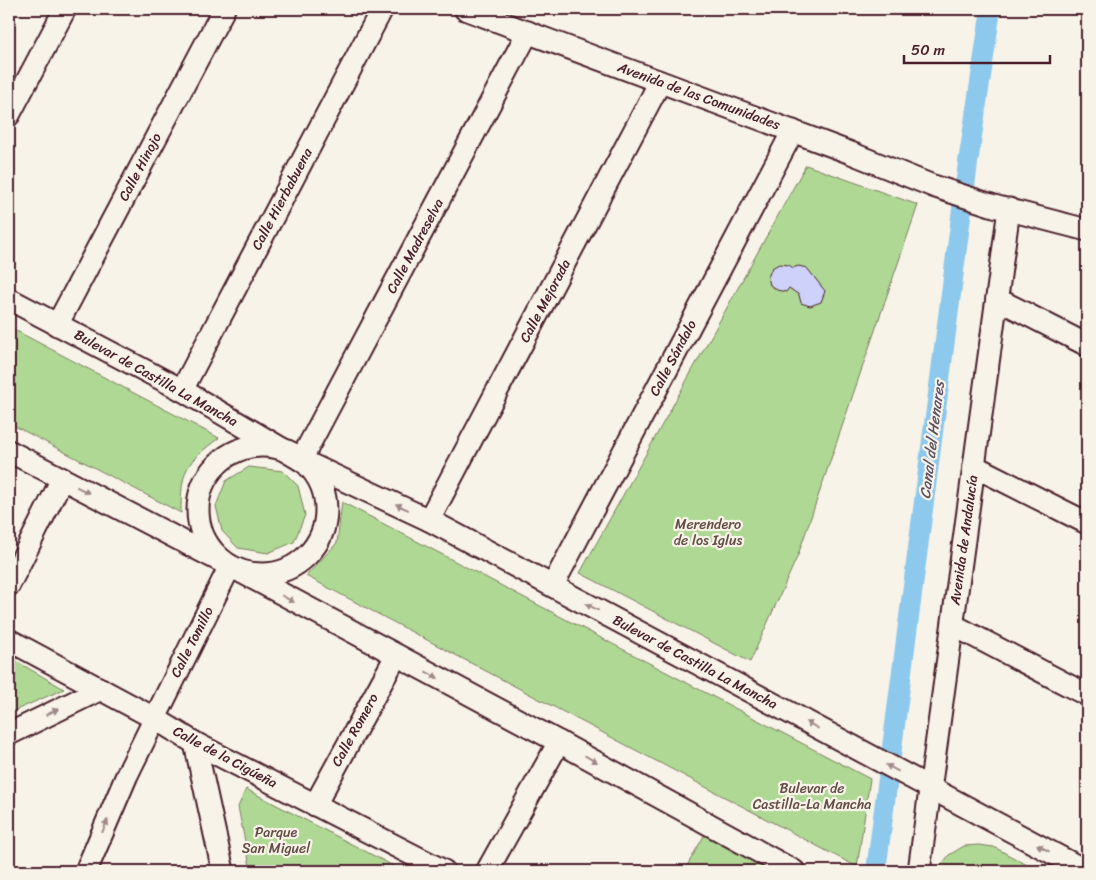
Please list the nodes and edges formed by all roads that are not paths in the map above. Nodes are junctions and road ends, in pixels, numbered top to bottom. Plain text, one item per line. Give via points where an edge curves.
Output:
1 (65, 9) edge
2 (224, 9) edge
3 (382, 9) edge
4 (465, 9) edge
5 (528, 32) junction
6 (660, 82) junction
7 (9, 115) edge
8 (793, 131) junction
9 (1002, 207) junction
10 (1087, 230) edge
11 (997, 298) junction
12 (9, 299) edge
13 (57, 325) junction
14 (1087, 344) edge
15 (182, 390) junction
16 (9, 451) edge
17 (301, 460) junction
18 (974, 466) junction
19 (62, 479) junction
20 (430, 520) junction
21 (1087, 523) edge
22 (230, 566) junction
23 (9, 585) edge
24 (553, 585) junction
25 (953, 625) junction
26 (9, 640) edge
27 (396, 656) junction
28 (101, 689) junction
29 (1087, 695) edge
30 (154, 718) junction
31 (9, 734) edge
32 (559, 742) junction
33 (196, 743) junction
34 (930, 788) junction
35 (315, 805) junction
36 (86, 871) edge
37 (222, 871) edge
38 (444, 871) edge
39 (487, 871) edge
40 (794, 871) edge
41 (919, 871) edge
42 (1086, 871) edge

1 - 7 street
2 - 13 street, Calle Hinojo
3 - 15 street, Calle Hierbabuena
4 - 5 street, Avenida de las Comunidades
5 - 6 street, Avenida de las Comunidades
5 - 17 street, Calle Madreselva
6 - 8 street, Avenida de las Comunidades
6 - 20 street, Calle Mejorada
8 - 9 street, Avenida de las Comunidades via 932,186
8 - 24 street, Calle Sándalo
9 - 10 street
9 - 11 street, Avenida de Andalucía
11 - 14 street
11 - 18 street, Avenida de Andalucía
12 - 13 street, Bulevar de Castilla La Mancha
13 - 15 street, Bulevar de Castilla La Mancha
15 - 17 street, Bulevar de Castilla La Mancha
16 - 19 street, Bulevar de Castilla La Mancha
20 -> 17 street, Bulevar de Castilla La Mancha
17 - 22 street, Bulevar de Castilla La Mancha via 313,471 326,504 324,524 314,548 294,566 271,574 249,573
17 - 22 street, Bulevar de Castilla La Mancha via 266,446 248,447 225,457 210,472 200,490 198,523 210,549
18 - 21 street
18 - 25 street, Avenida de Andalucía
19 -> 22 street, Bulevar de Castilla La Mancha
19 - 23 street
20 - 24 street, Bulevar de Castilla La Mancha
22 -> 27 street, Bulevar de Castilla La Mancha
22 - 30 street, Calle Tomillo
34 -> 24 street, Bulevar de Castilla La Mancha
25 - 29 street
25 - 34 street, Avenida de Andalucía
26 - 28 street, Calle de la Cigúeña
27 -> 32 street, Bulevar de Castilla La Mancha
27 - 35 street, Calle Romero
28 - 30 street, Calle de la Cigúeña
31 -> 28 street
30 - 33 street, Calle de la Cigúeña
36 -> 30 street, Calle Tomillo
32 - 39 street
32 -> 40 street, Bulevar de Castilla La Mancha
33 - 35 street, Calle de la Cigúeña
33 - 37 street
34 - 41 street, Avenida de Andalucía
42 -> 34 street, Bulevar de Castilla La Mancha
35 - 38 street, Calle de la Cigúeña

